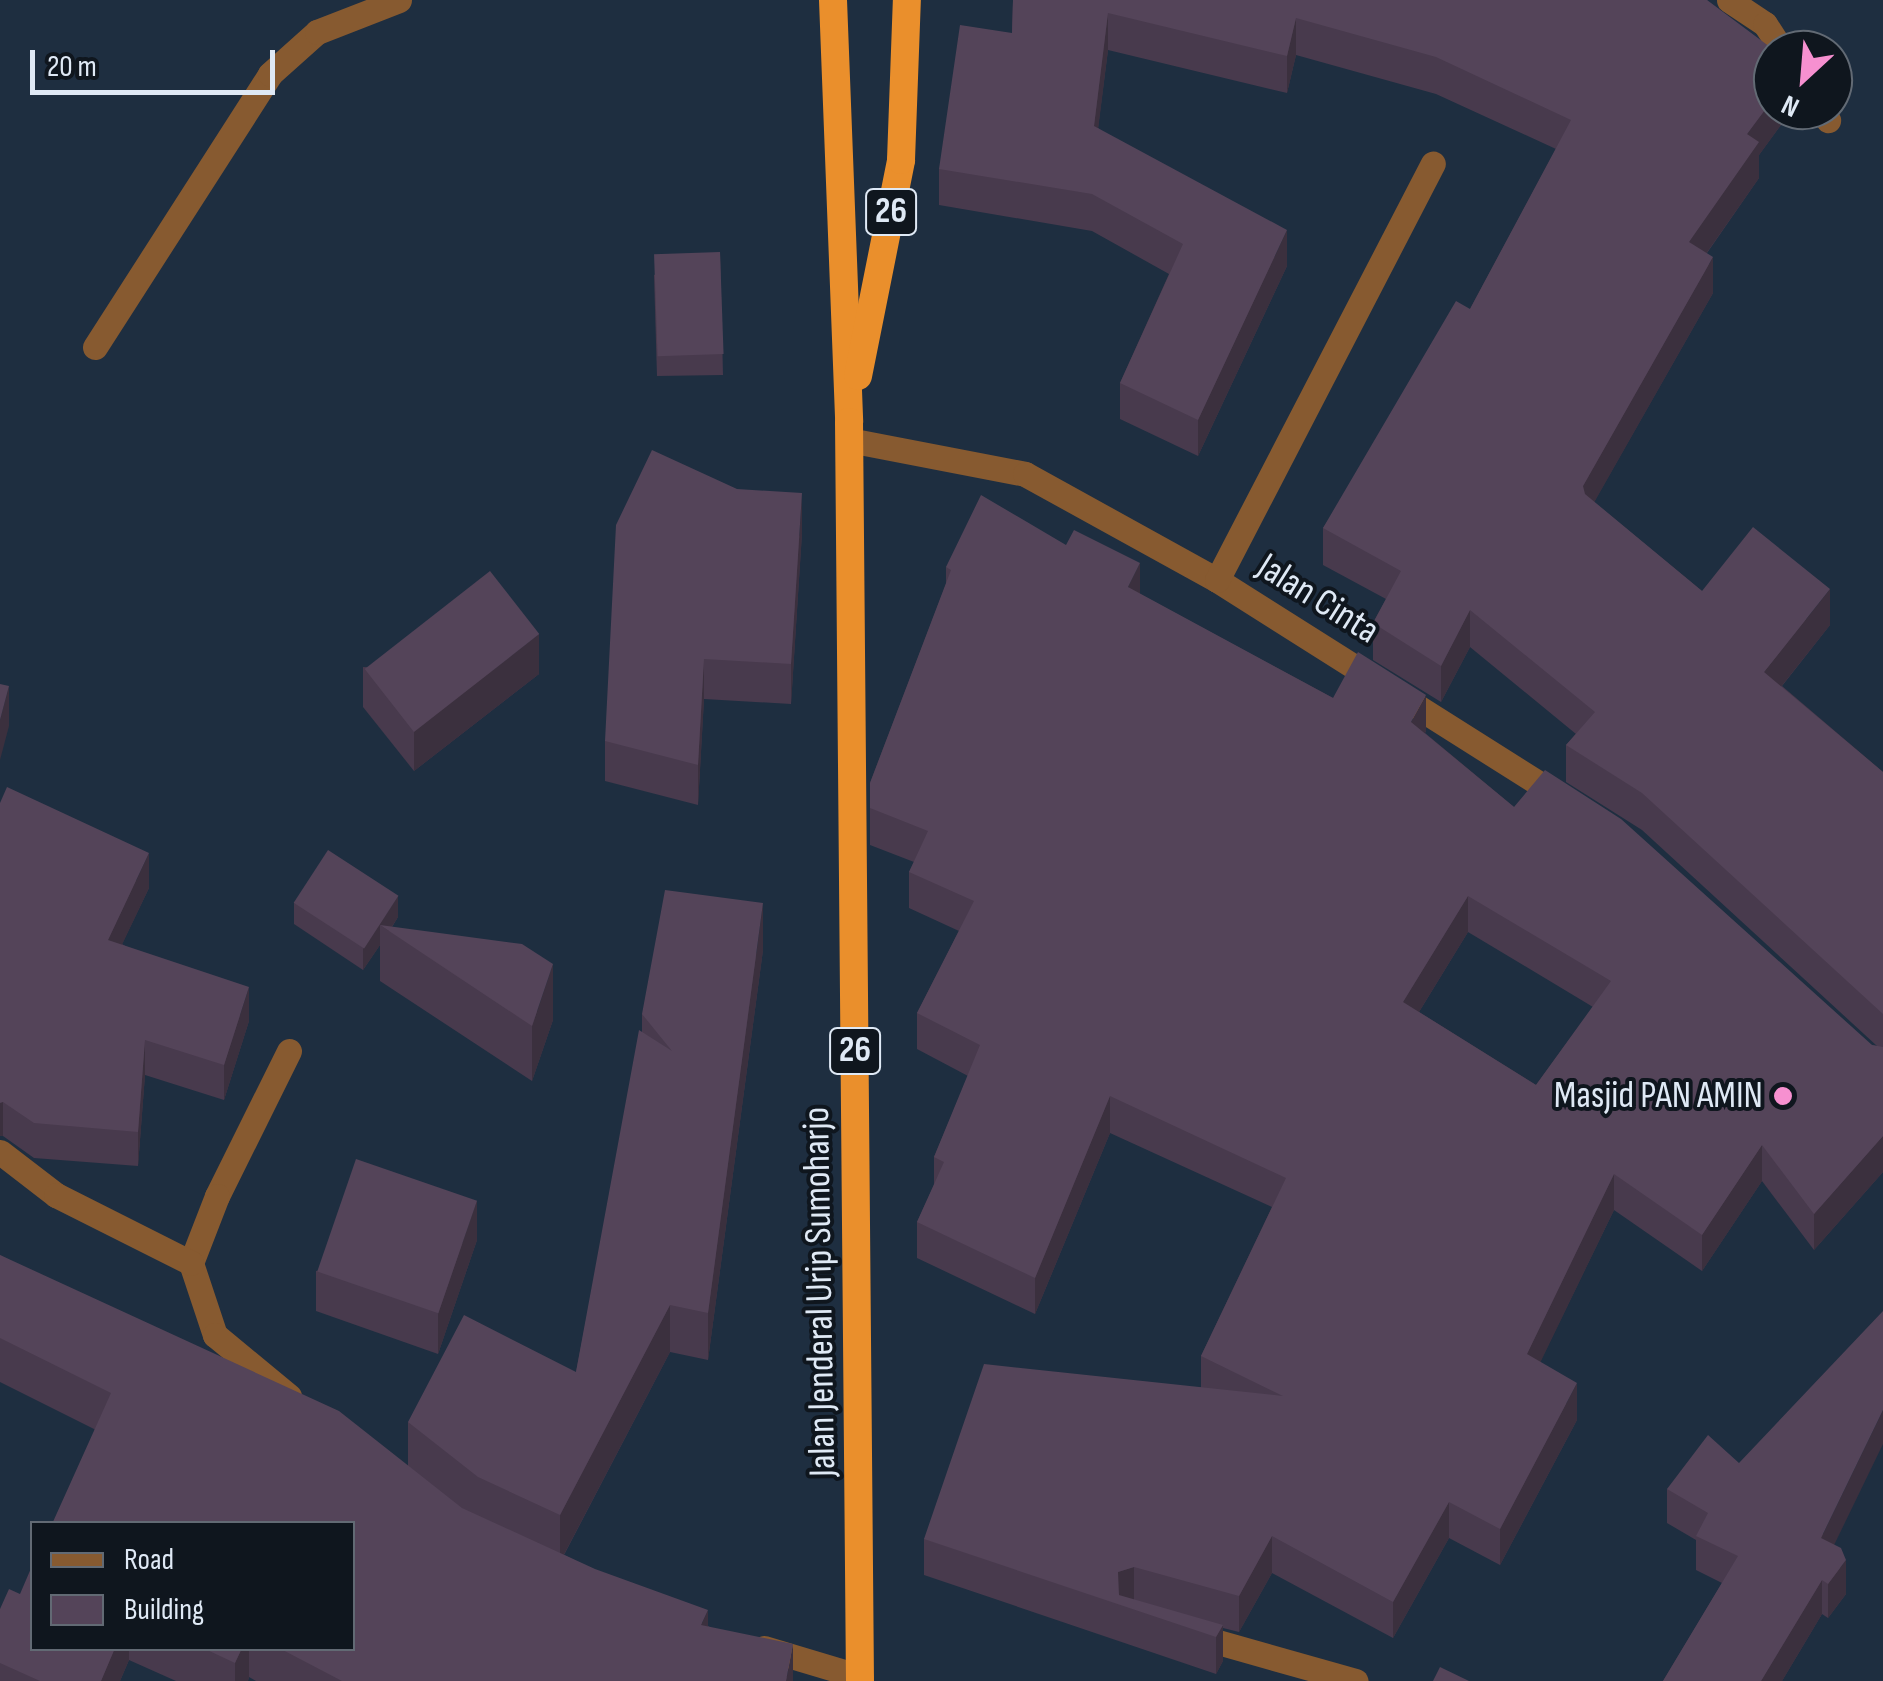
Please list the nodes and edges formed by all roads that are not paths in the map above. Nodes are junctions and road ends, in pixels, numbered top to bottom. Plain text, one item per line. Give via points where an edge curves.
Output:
1 (400, 0) edge
2 (834, 0) edge
3 (906, 0) edge
4 (1729, 0) edge
5 (1769, 30) edge
6 (1433, 164) dead end
7 (94, 346) dead end
8 (849, 431) junction
9 (1216, 580) junction
10 (1581, 810) edge
11 (289, 1051) dead end
12 (0, 1152) edge
13 (191, 1264) junction
14 (303, 1407) edge
15 (1167, 1628) edge
16 (731, 1638) edge
17 (860, 1679) edge
18 (1356, 1681) edge

1 - 7 street via 317,32 270,74
2 - 8 highway, Jalan Jenderal Urip Sumoharjo / 26
3 - 8 highway, Jalan Jenderal Urip Sumoharjo / 26 via 901,160
4 - 5 street
6 - 9 street
8 - 9 street, Jalan Cinta via 1025,474
8 - 17 highway, Jalan Jenderal Urip Sumoharjo / 26
9 - 10 street, Jalan Cinta
11 - 13 street
12 - 13 street via 56,1194
13 - 14 street via 215,1336
15 - 18 street
16 - 17 street

